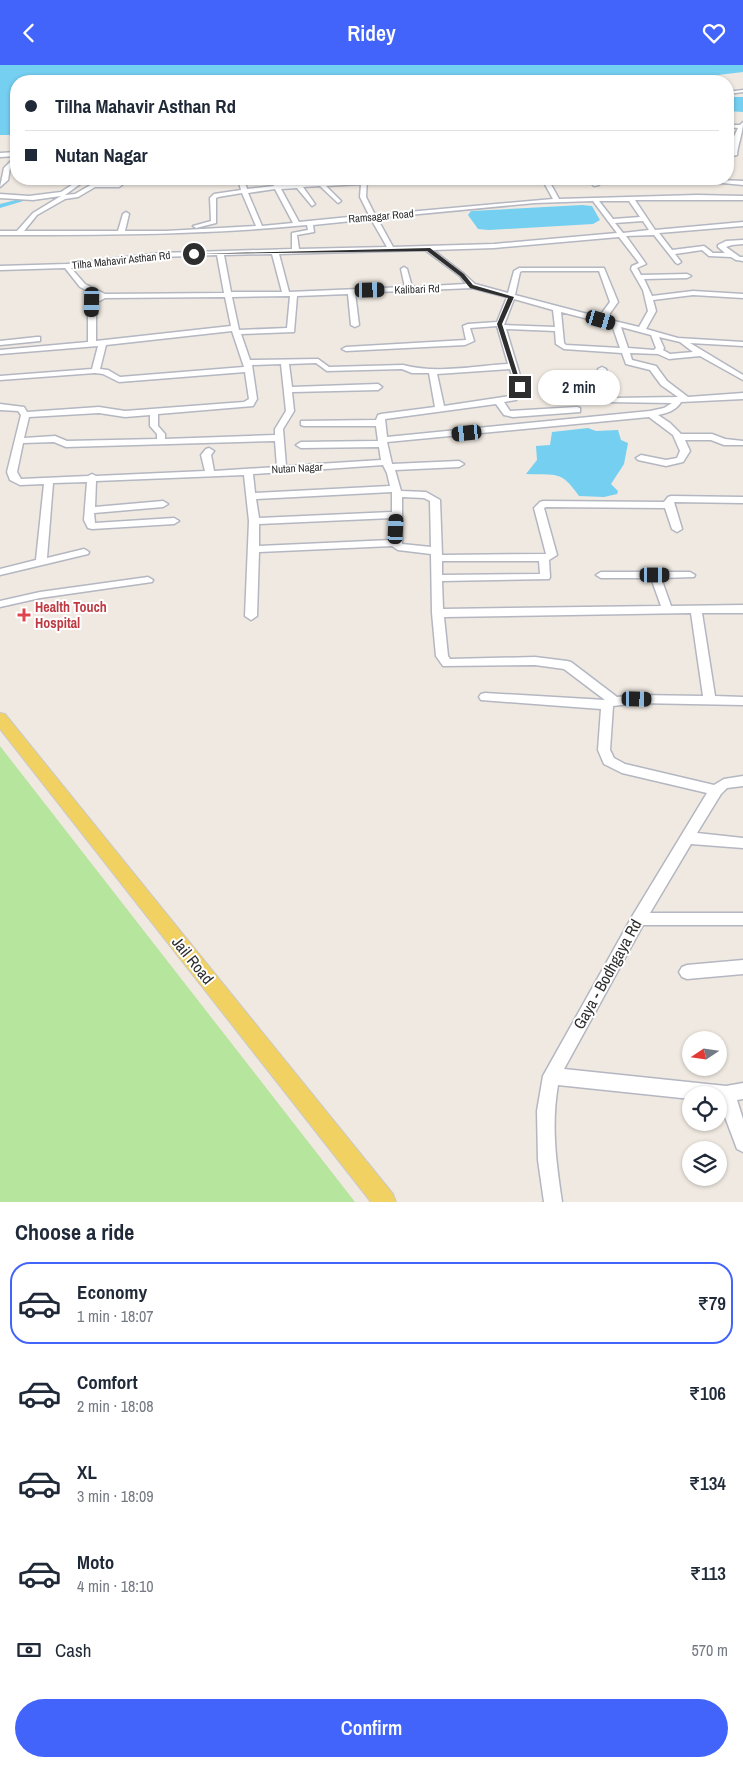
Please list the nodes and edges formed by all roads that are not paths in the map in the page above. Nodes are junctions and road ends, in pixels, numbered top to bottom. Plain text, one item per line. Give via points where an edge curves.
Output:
1 (742, 125) edge
2 (735, 141) junction
3 (743, 143) edge
4 (734, 144) edge
5 (3, 174) edge
6 (0, 185) edge
7 (76, 185) edge
8 (119, 185) dead end
9 (242, 185) edge
10 (322, 185) joint
11 (363, 185) edge
12 (549, 185) edge
13 (705, 185) edge
14 (278, 187) junction
15 (300, 187) junction
16 (244, 191) junction
17 (0, 196) edge
18 (714, 197) junction
19 (26, 198) junction
20 (743, 198) edge
21 (631, 199) junction
22 (59, 200) junction
23 (558, 200) junction
24 (596, 200) junction
25 (338, 201) dead end
26 (312, 204) dead end
27 (126, 214) dead end
28 (372, 217) junction
29 (645, 219) junction
30 (611, 221) junction
31 (309, 223) junction
32 (297, 224) junction
33 (743, 224) edge
34 (196, 226) dead end
35 (260, 228) junction
36 (655, 232) junction
37 (0, 233) edge
38 (19, 233) junction
39 (121, 233) junction
40 (623, 236) junction
41 (743, 242) edge
42 (428, 249) junction
43 (392, 250) junction
44 (275, 252) junction
45 (296, 252) junction
46 (670, 252) junction
47 (220, 253) junction
48 (734, 255) junction
49 (743, 259) edge
50 (678, 262) dead end
51 (68, 266) junction
52 (0, 268) edge
53 (404, 269) dead end
54 (687, 276) dead end
55 (640, 277) junction
56 (472, 287) junction
57 (409, 289) junction
58 (351, 291) junction
59 (228, 294) junction
60 (290, 294) junction
61 (104, 296) junction
62 (743, 296) edge
63 (511, 297) junction
64 (650, 298) junction
65 (557, 309) junction
66 (601, 320) junction
67 (355, 325) dead end
68 (500, 325) junction
69 (616, 325) junction
70 (558, 329) junction
71 (236, 330) junction
72 (641, 331) junction
73 (654, 334) junction
74 (37, 339) dead end
75 (678, 340) junction
76 (0, 343) edge
77 (103, 343) junction
78 (92, 344) junction
79 (743, 344) edge
80 (346, 349) dead end
81 (624, 351) junction
82 (659, 351) junction
83 (0, 352) edge
84 (703, 353) junction
85 (285, 361) junction
86 (248, 366) junction
87 (513, 366) junction
88 (602, 369) dead end
89 (95, 371) junction
90 (436, 371) junction
91 (743, 377) edge
92 (0, 378) edge
93 (378, 387) dead end
94 (287, 389) junction
95 (743, 396) edge
96 (681, 399) junction
97 (499, 401) junction
98 (0, 407) edge
99 (440, 410) junction
100 (577, 410) dead end
101 (154, 412) junction
102 (650, 414) junction
103 (25, 415) junction
104 (304, 423) dead end
105 (380, 423) junction
106 (679, 437) junction
107 (280, 438) junction
108 (161, 440) junction
109 (19, 441) junction
110 (382, 442) junction
111 (740, 443) dead end
112 (301, 445) dead end
113 (209, 451) dead end
114 (641, 458) dead end
115 (387, 464) junction
116 (459, 464) dead end
117 (282, 469) junction
118 (248, 471) junction
119 (210, 473) junction
120 (92, 477) junction
121 (49, 480) junction
122 (397, 491) junction
123 (252, 496) junction
124 (743, 500) edge
125 (163, 504) dead end
126 (669, 505) junction
127 (90, 510) junction
128 (397, 515) junction
129 (174, 521) dead end
130 (254, 521) junction
131 (677, 529) dead end
132 (396, 543) junction
133 (254, 549) junction
134 (84, 552) dead end
135 (436, 555) junction
136 (544, 558) junction
137 (41, 562) junction
138 (0, 572) edge
139 (601, 575) dead end
140 (655, 575) junction
141 (690, 575) dead end
142 (436, 578) junction
143 (148, 580) dead end
144 (0, 604) edge
145 (696, 608) junction
146 (666, 609) junction
147 (743, 609) edge
148 (438, 613) junction
149 (251, 616) dead end
150 (485, 697) dead end
151 (710, 700) junction
152 (743, 701) edge
153 (610, 703) junction
154 (0, 718) edge
155 (743, 781) edge
156 (716, 790) junction
157 (688, 838) junction
158 (743, 843) edge
159 (638, 919) junction
160 (743, 919) edge
161 (743, 967) edge
162 (687, 972) dead end
163 (551, 1076) junction
164 (735, 1093) edge
165 (743, 1143) edge
166 (385, 1202) edge
167 (553, 1202) edge

1 - 2 street
2 - 3 street
2 - 4 street
5 - 6 street via 5,180
7 - 19 street via 63,194
8 - 22 street via 94,185 76,196 65,196
9 - 16 street
10 - 15 street
10 - 25 street
11 - 28 street via 363,197
12 - 23 street
13 - 18 street
14 - 15 street
14 - 16 street
14 - 32 street
15 - 26 street
16 - 34 street via 214,195 214,222
16 - 35 street
17 - 19 street
18 - 20 street, Ramsagar Road
18 - 21 street, Ramsagar Road
19 - 22 street
21 - 24 street, Ramsagar Road
21 - 29 street
22 - 38 street via 35,214
23 - 24 street, Ramsagar Road
23 - 28 street, Ramsagar Road
24 - 30 street
27 - 39 street
28 - 31 street, Ramsagar Road
28 - 43 street
29 - 30 street
29 - 36 street
30 - 40 street
31 - 32 street, Ramsagar Road
31 - 45 street via 312,231 294,234
32 - 35 street, Ramsagar Road
33 - 36 street, Tilha Mahavir Asthan Rd
35 - 39 street, Ramsagar Road
36 - 40 street, Tilha Mahavir Asthan Rd
36 - 46 street
37 - 38 street, Ramsagar Road
38 - 39 street, Ramsagar Road
40 - 42 street, Tilha Mahavir Asthan Rd
40 - 55 street via 642,263 634,268
41 - 48 street via 720,246
42 - 43 street, Tilha Mahavir Asthan Rd
42 - 56 street, Kalibari Rd via 462,275
43 - 45 street, Tilha Mahavir Asthan Rd
44 - 45 street, Tilha Mahavir Asthan Rd
44 - 47 street, Tilha Mahavir Asthan Rd
44 - 60 street
46 - 48 street via 702,246 713,256
46 - 50 street
47 - 51 street, Tilha Mahavir Asthan Rd via 147,256
47 - 59 street
48 - 49 street
51 - 52 street, Tilha Mahavir Asthan Rd
51 - 61 street, Kalibari Rd via 86,290
53 - 57 street
54 - 55 street
55 - 64 street
56 - 57 street, Kalibari Rd
56 - 63 street, Kalibari Rd
57 - 58 street, Kalibari Rd
58 - 60 street, Kalibari Rd
58 - 67 street
59 - 60 street, Kalibari Rd
59 - 61 street, Kalibari Rd
59 - 71 street
60 - 71 street via 290,331
61 - 78 street via 92,302
62 - 64 street via 693,293
63 - 65 street, Kalibari Rd
63 - 66 street via 520,269 602,269 614,302
63 - 68 street
64 - 72 street via 650,316
65 - 66 street, Kalibari Rd
65 - 70 street
66 - 69 street, Kalibari Rd
68 - 70 street
68 - 80 street via 468,326 470,341 465,343
68 - 87 street
69 - 72 street, Kalibari Rd
69 - 81 street
70 - 81 street via 561,346
71 - 77 street
71 - 86 street
72 - 73 street, Kalibari Rd
73 - 75 street, Kalibari Rd
73 - 82 street
74 - 76 street
75 - 79 street, Kalibari Rd
75 - 84 street
77 - 78 street
77 - 89 street
78 - 83 street
81 - 82 street
81 - 96 street via 628,362 653,368
82 - 84 street via 669,357
84 - 91 street
85 - 86 street
85 - 90 street via 318,361 327,369 403,367 412,371
85 - 94 street
86 - 89 street via 124,380
86 - 101 street via 253,399 250,404
87 - 90 street
87 - 97 street via 521,392 513,398
88 - 96 street via 610,399
89 - 92 street
90 - 99 street via 433,374
93 - 94 street
94 - 107 street via 290,411 281,423
95 - 96 street
96 - 102 street via 667,410
97 - 99 street
97 - 100 street via 507,413 512,414
98 - 103 street via 21,409
99 - 105 street via 385,415
101 - 103 street via 100,410
101 - 108 street via 154,426 161,434
102 - 106 street
102 - 110 street
103 - 109 street, Nutan Nagar
104 - 105 street
105 - 110 street
106 - 111 street via 712,437
106 - 114 street via 685,451 680,460 666,463
107 - 108 street
107 - 117 street
108 - 109 street via 66,444 55,439
109 - 121 street, Nutan Nagar via 12,472 15,480
110 - 112 street
110 - 115 street
113 - 119 street via 206,455
115 - 116 street, Nutan Nagar
115 - 117 street, Nutan Nagar
115 - 122 street
117 - 118 street, Nutan Nagar
118 - 119 street, Nutan Nagar
118 - 123 street
119 - 120 street, Nutan Nagar
120 - 121 street, Nutan Nagar
120 - 127 street
121 - 137 street
122 - 123 street
122 - 128 street
122 - 135 street via 426,495 435,500
123 - 130 street
124 - 126 street via 675,498 669,500
125 - 127 street
126 - 131 street
126 - 136 street via 544,504 539,508 552,555
127 - 129 street via 92,526
128 - 130 street
128 - 132 street
130 - 133 street
132 - 133 street
132 - 135 street via 404,549
133 - 149 street
134 - 137 street
135 - 136 street
135 - 142 street
136 - 142 street via 547,574 542,577
137 - 138 street
139 - 140 street
140 - 141 street
140 - 146 street
142 - 148 street
143 - 144 street
145 - 146 street
145 - 147 street
145 - 151 street
146 - 148 street
148 - 153 street via 442,656 447,663 543,661 567,665
150 - 153 street
151 - 152 street
151 - 153 street
153 - 156 street via 604,750 609,761 622,768
154 - 166 main road, Jail Road
155 - 156 street
156 - 157 street, Gaya - Bodhgaya Rd
157 - 158 street
157 - 159 street, Gaya - Bodhgaya Rd
159 - 160 street
159 - 163 street, Gaya - Bodhgaya Rd
161 - 162 street
163 - 164 street
163 - 167 street, Gaya - Bodhgaya Rd via 545,1111
164 - 165 street

